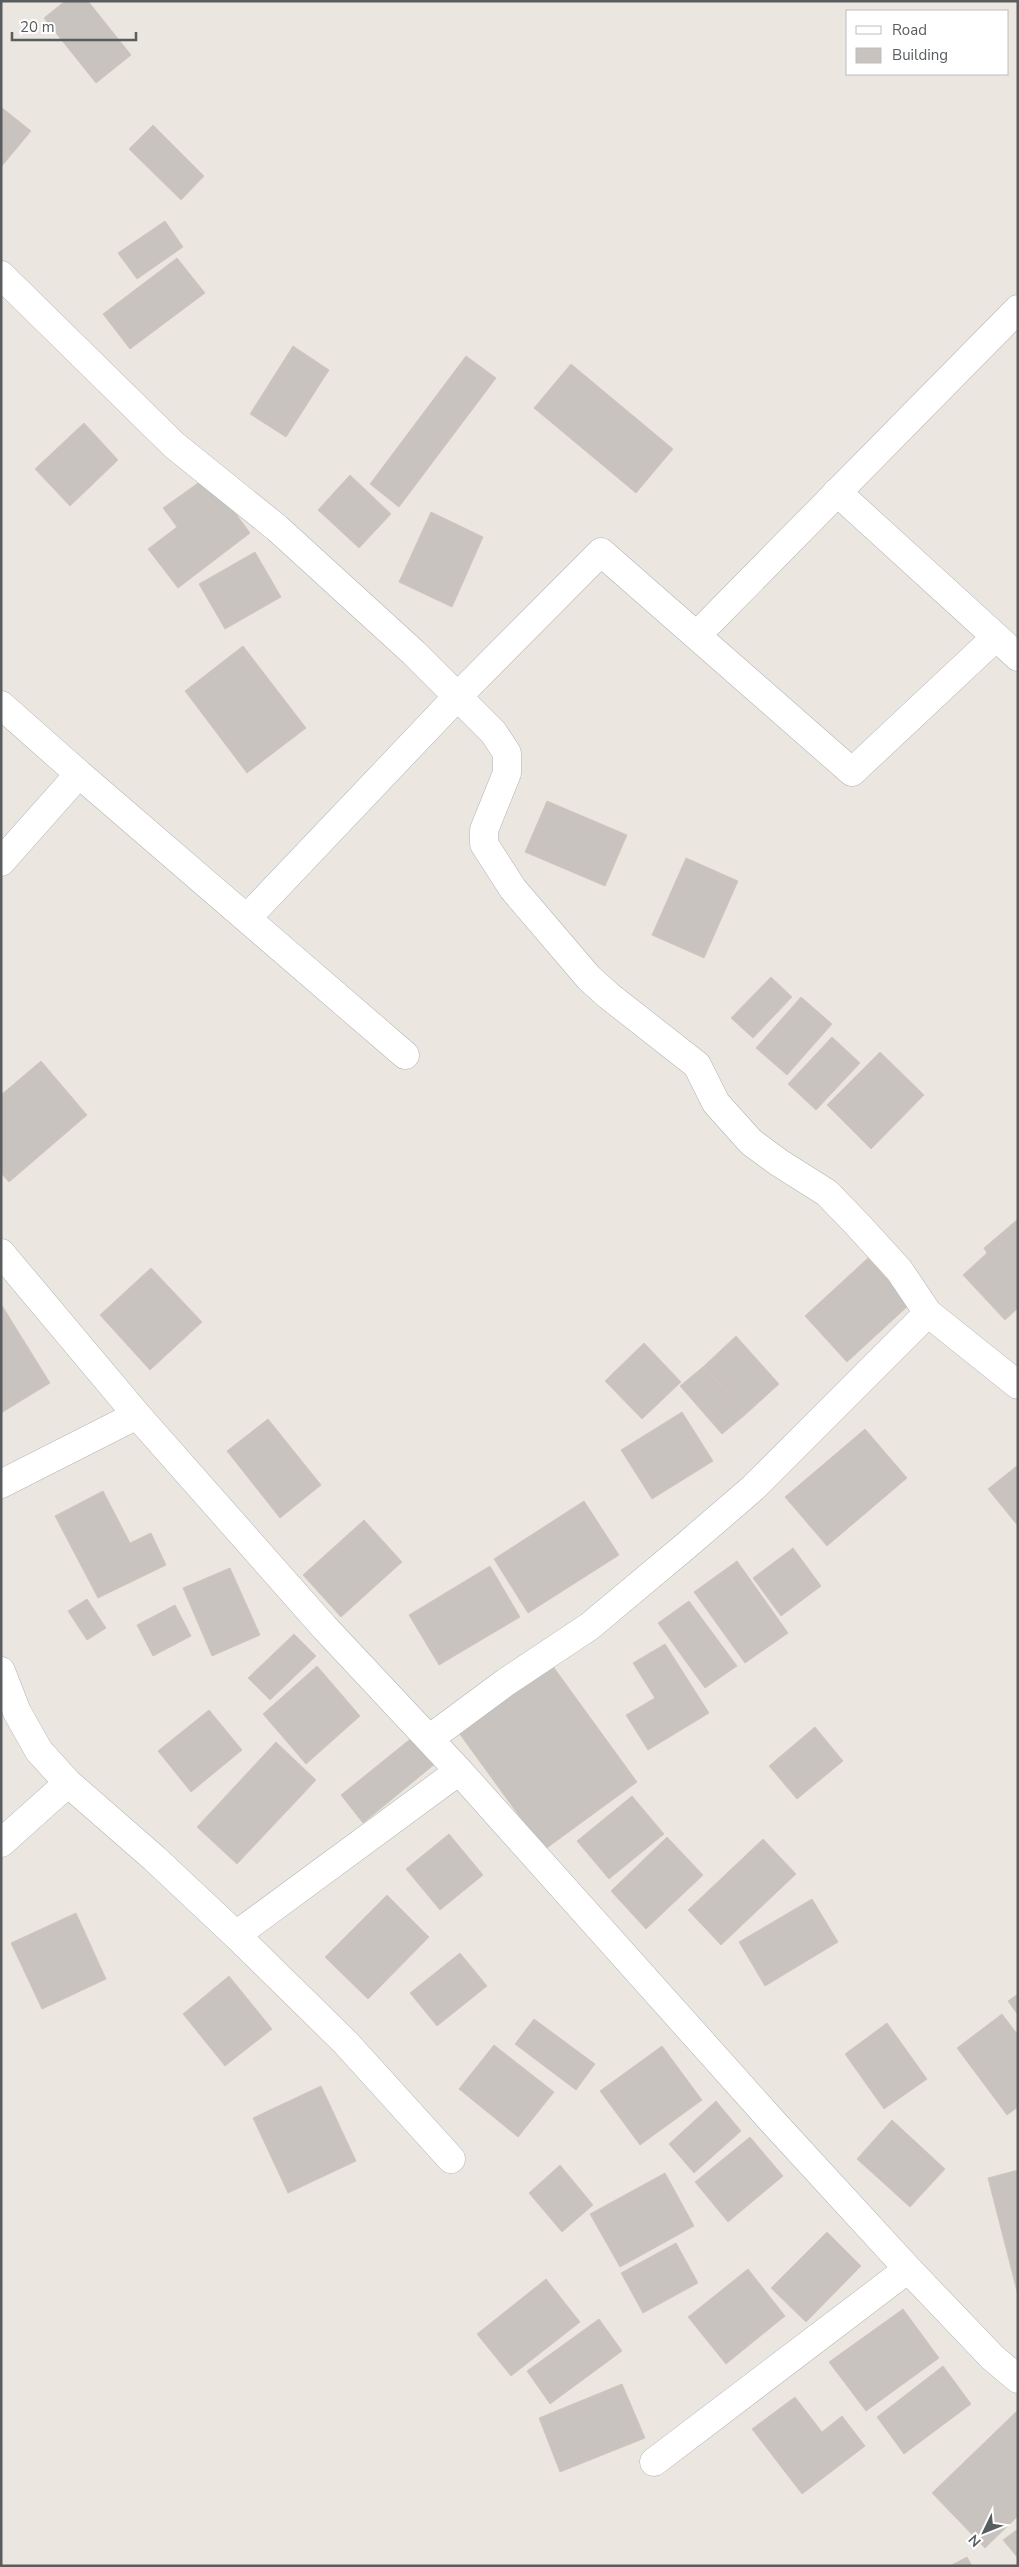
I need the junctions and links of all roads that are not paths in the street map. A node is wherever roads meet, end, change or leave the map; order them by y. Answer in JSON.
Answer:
{"nodes":[{"id":1,"x":1,"y":275,"type":"edge"},
{"id":2,"x":1018,"y":309,"type":"edge"},
{"id":3,"x":838,"y":492,"type":"junction"},
{"id":4,"x":697,"y":635,"type":"junction"},
{"id":5,"x":996,"y":637,"type":"junction"},
{"id":6,"x":1018,"y":657,"type":"edge"},
{"id":7,"x":457,"y":697,"type":"junction"},
{"id":8,"x":1,"y":705,"type":"edge"},
{"id":9,"x":79,"y":774,"type":"junction"},
{"id":10,"x":1,"y":862,"type":"edge"},
{"id":11,"x":247,"y":918,"type":"junction"},
{"id":12,"x":405,"y":1055,"type":"dead end"},
{"id":13,"x":1,"y":1253,"type":"edge"},
{"id":14,"x":928,"y":1313,"type":"junction"},
{"id":15,"x":1018,"y":1384,"type":"edge"},
{"id":16,"x":137,"y":1415,"type":"junction"},
{"id":17,"x":1,"y":1484,"type":"edge"},
{"id":18,"x":1,"y":1670,"type":"edge"},
{"id":19,"x":428,"y":1739,"type":"junction"},
{"id":20,"x":459,"y":1771,"type":"junction"},
{"id":21,"x":68,"y":1783,"type":"junction"},
{"id":22,"x":1,"y":1843,"type":"edge"},
{"id":23,"x":236,"y":1935,"type":"junction"},
{"id":24,"x":451,"y":2159,"type":"dead end"},
{"id":25,"x":908,"y":2270,"type":"junction"},
{"id":26,"x":1018,"y":2379,"type":"edge"},
{"id":27,"x":654,"y":2462,"type":"dead end"}],
"edges":[{"from":1,"to":7,"type":"street"},
{"from":2,"to":3,"type":"street"},
{"from":3,"to":4,"type":"street"},
{"from":3,"to":5,"type":"street"},
{"from":4,"to":5,"type":"street"},
{"from":4,"to":7,"type":"street"},
{"from":5,"to":6,"type":"street"},
{"from":7,"to":11,"type":"street"},
{"from":7,"to":14,"type":"street"},
{"from":8,"to":9,"type":"street"},
{"from":9,"to":10,"type":"street"},
{"from":9,"to":11,"type":"street"},
{"from":11,"to":12,"type":"street"},
{"from":13,"to":16,"type":"street"},
{"from":14,"to":15,"type":"street"},
{"from":14,"to":19,"type":"street"},
{"from":16,"to":17,"type":"street"},
{"from":16,"to":19,"type":"street"},
{"from":18,"to":21,"type":"street"},
{"from":19,"to":20,"type":"street"},
{"from":20,"to":23,"type":"street"},
{"from":20,"to":25,"type":"street"},
{"from":21,"to":22,"type":"street"},
{"from":21,"to":23,"type":"street"},
{"from":23,"to":24,"type":"street"},
{"from":25,"to":26,"type":"street"},
{"from":25,"to":27,"type":"street"}]}
